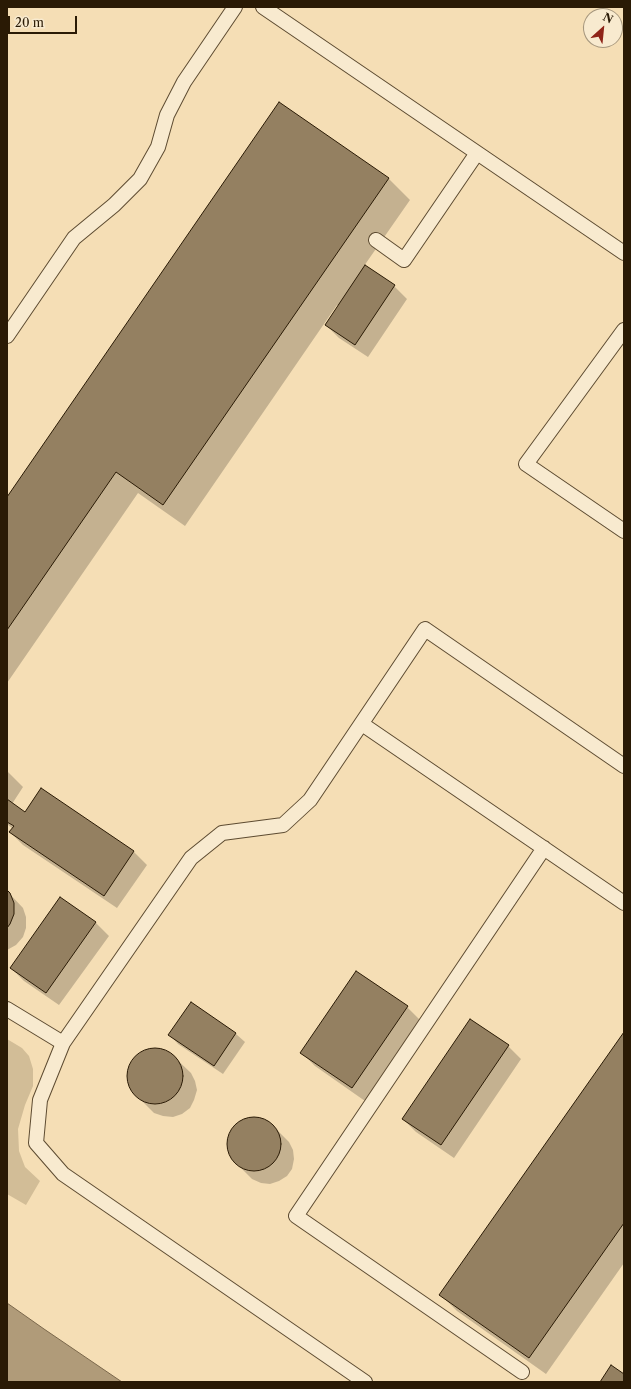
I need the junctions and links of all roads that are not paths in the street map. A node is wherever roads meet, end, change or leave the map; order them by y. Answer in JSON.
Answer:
{"nodes":[{"id":1,"x":235,"y":7,"type":"edge"},
{"id":2,"x":263,"y":7,"type":"edge"},
{"id":3,"x":477,"y":153,"type":"junction"},
{"id":4,"x":376,"y":240,"type":"dead end"},
{"id":5,"x":624,"y":253,"type":"edge"},
{"id":6,"x":624,"y":330,"type":"edge"},
{"id":7,"x":7,"y":336,"type":"edge"},
{"id":8,"x":624,"y":531,"type":"edge"},
{"id":9,"x":362,"y":724,"type":"junction"},
{"id":10,"x":624,"y":766,"type":"edge"},
{"id":11,"x":544,"y":848,"type":"junction"},
{"id":12,"x":624,"y":903,"type":"edge"},
{"id":13,"x":7,"y":1009,"type":"edge"},
{"id":14,"x":63,"y":1043,"type":"junction"},
{"id":15,"x":522,"y":1372,"type":"dead end"},
{"id":16,"x":365,"y":1382,"type":"edge"}],
"edges":[{"from":1,"to":7,"type":"lane"},
{"from":2,"to":3,"type":"lane"},
{"from":3,"to":4,"type":"lane"},
{"from":3,"to":5,"type":"lane"},
{"from":6,"to":8,"type":"lane"},
{"from":9,"to":10,"type":"lane"},
{"from":9,"to":11,"type":"lane"},
{"from":9,"to":14,"type":"lane"},
{"from":11,"to":12,"type":"lane"},
{"from":11,"to":15,"type":"lane"},
{"from":13,"to":14,"type":"lane"},
{"from":14,"to":16,"type":"lane"}]}
